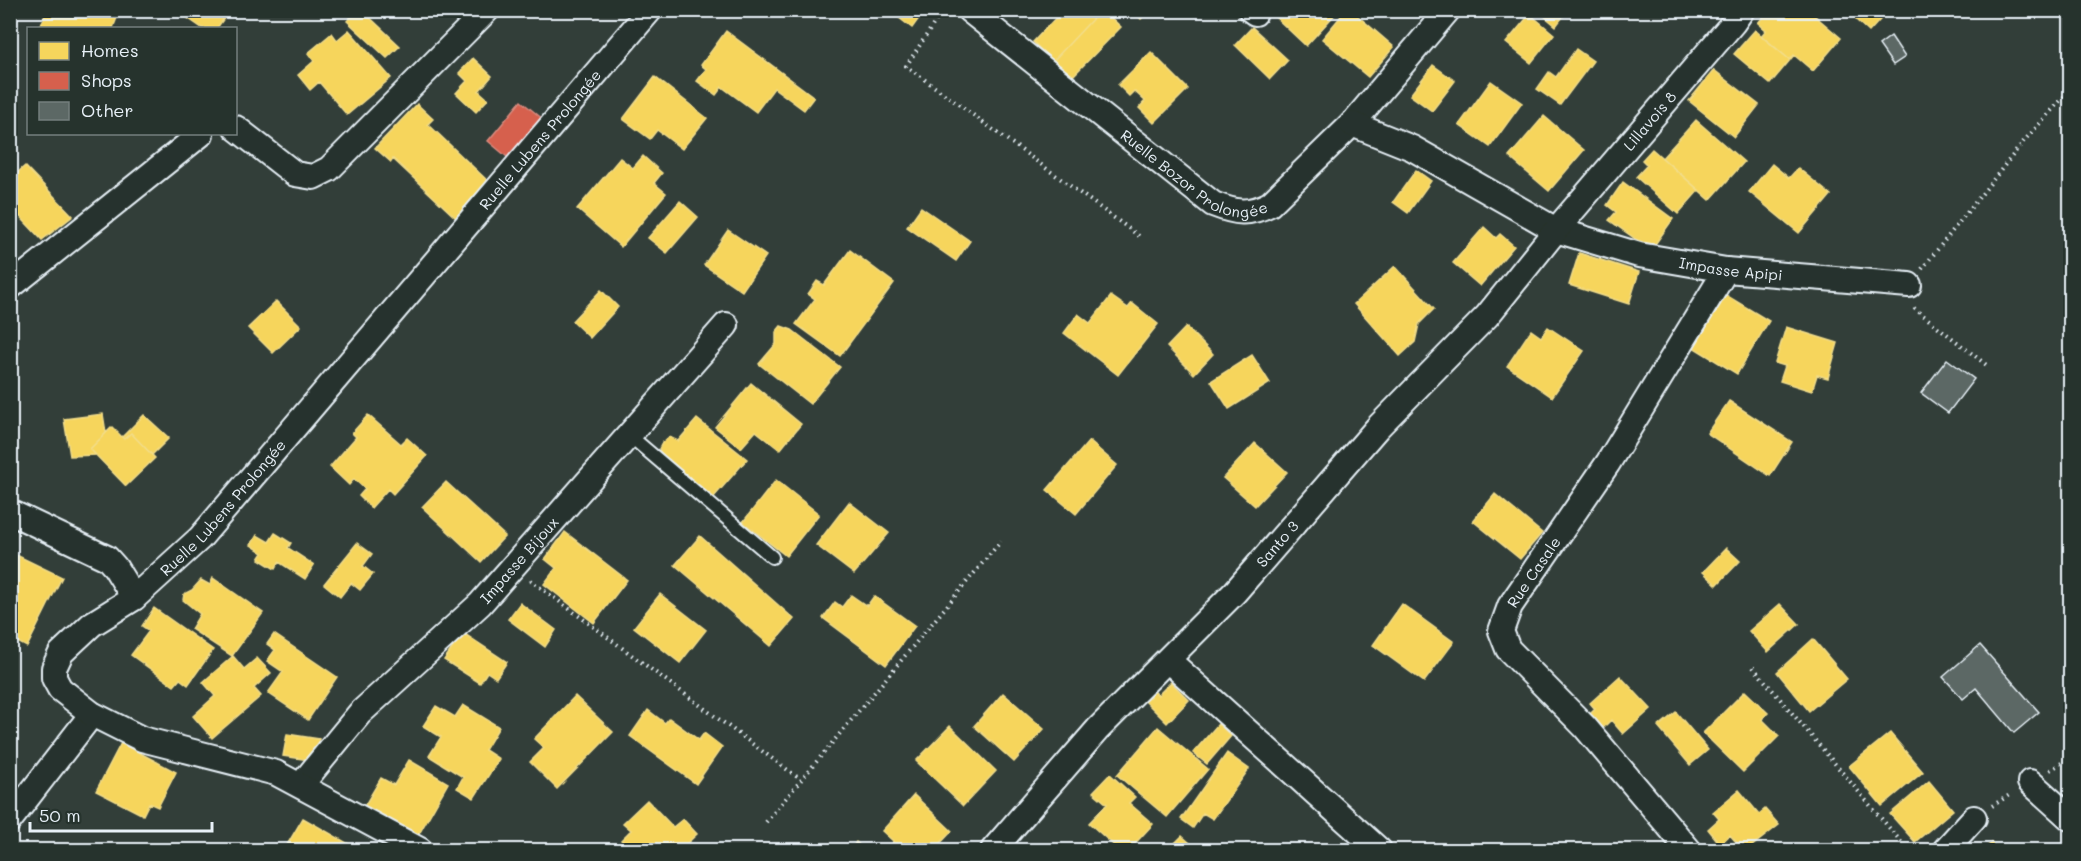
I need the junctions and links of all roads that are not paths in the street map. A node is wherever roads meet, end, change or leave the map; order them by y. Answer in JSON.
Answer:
{"nodes":[{"id":1,"x":487,"y":10,"type":"edge"},
{"id":2,"x":650,"y":10,"type":"edge"},
{"id":3,"x":969,"y":10,"type":"edge"},
{"id":4,"x":1448,"y":10,"type":"edge"},
{"id":5,"x":1742,"y":10,"type":"edge"},
{"id":6,"x":1352,"y":124,"type":"junction"},
{"id":7,"x":237,"y":129,"type":"edge"},
{"id":8,"x":200,"y":135,"type":"edge"},
{"id":9,"x":1556,"y":230,"type":"junction"},
{"id":10,"x":1726,"y":270,"type":"junction"},
{"id":11,"x":1909,"y":285,"type":"road end"},
{"id":12,"x":10,"y":287,"type":"edge"},
{"id":13,"x":726,"y":325,"type":"dead end"},
{"id":14,"x":629,"y":435,"type":"junction"},
{"id":15,"x":10,"y":512,"type":"edge"},
{"id":16,"x":772,"y":558,"type":"dead end"},
{"id":17,"x":134,"y":598,"type":"junction"},
{"id":18,"x":1168,"y":660,"type":"junction"},
{"id":19,"x":92,"y":714,"type":"junction"},
{"id":20,"x":2030,"y":782,"type":"dead end"},
{"id":21,"x":301,"y":785,"type":"junction"},
{"id":22,"x":1974,"y":818,"type":"dead end"},
{"id":23,"x":2070,"y":818,"type":"edge"},
{"id":24,"x":10,"y":820,"type":"edge"},
{"id":25,"x":420,"y":850,"type":"edge"},
{"id":26,"x":993,"y":850,"type":"edge"},
{"id":27,"x":1379,"y":850,"type":"edge"},
{"id":28,"x":1689,"y":850,"type":"edge"},
{"id":29,"x":1945,"y":850,"type":"edge"}],
"edges":[{"from":1,"to":7,"type":"street"},
{"from":2,"to":17,"type":"street","name":"Ruelle Lubens Prolongée"},
{"from":3,"to":6,"type":"street","name":"Ruelle Bozor Prolongée"},
{"from":4,"to":6,"type":"street","name":"Ruelle Bozor Prolongée"},
{"from":5,"to":9,"type":"street","name":"Lillavois 8"},
{"from":6,"to":9,"type":"street","name":"Impasse Apipi"},
{"from":8,"to":12,"type":"street"},
{"from":9,"to":10,"type":"street","name":"Impasse Apipi"},
{"from":9,"to":18,"type":"street","name":"Santo 3"},
{"from":10,"to":11,"type":"street","name":"Impasse Apipi"},
{"from":10,"to":28,"type":"street","name":"Rue Casale"},
{"from":13,"to":14,"type":"street","name":"Impasse Bijoux"},
{"from":14,"to":16,"type":"lane"},
{"from":14,"to":21,"type":"street","name":"Impasse Bijoux"},
{"from":15,"to":17,"type":"street"},
{"from":17,"to":19,"type":"street","name":"Ruelle Lubens Prolongée"},
{"from":18,"to":26,"type":"street","name":"Santo 3"},
{"from":18,"to":27,"type":"street"},
{"from":19,"to":21,"type":"street","name":"Ruelle Lubens Prolongée"},
{"from":19,"to":24,"type":"street"},
{"from":20,"to":23,"type":"street"},
{"from":21,"to":25,"type":"street","name":"Ruelle Lubens Prolongée"},
{"from":22,"to":29,"type":"street"}]}
